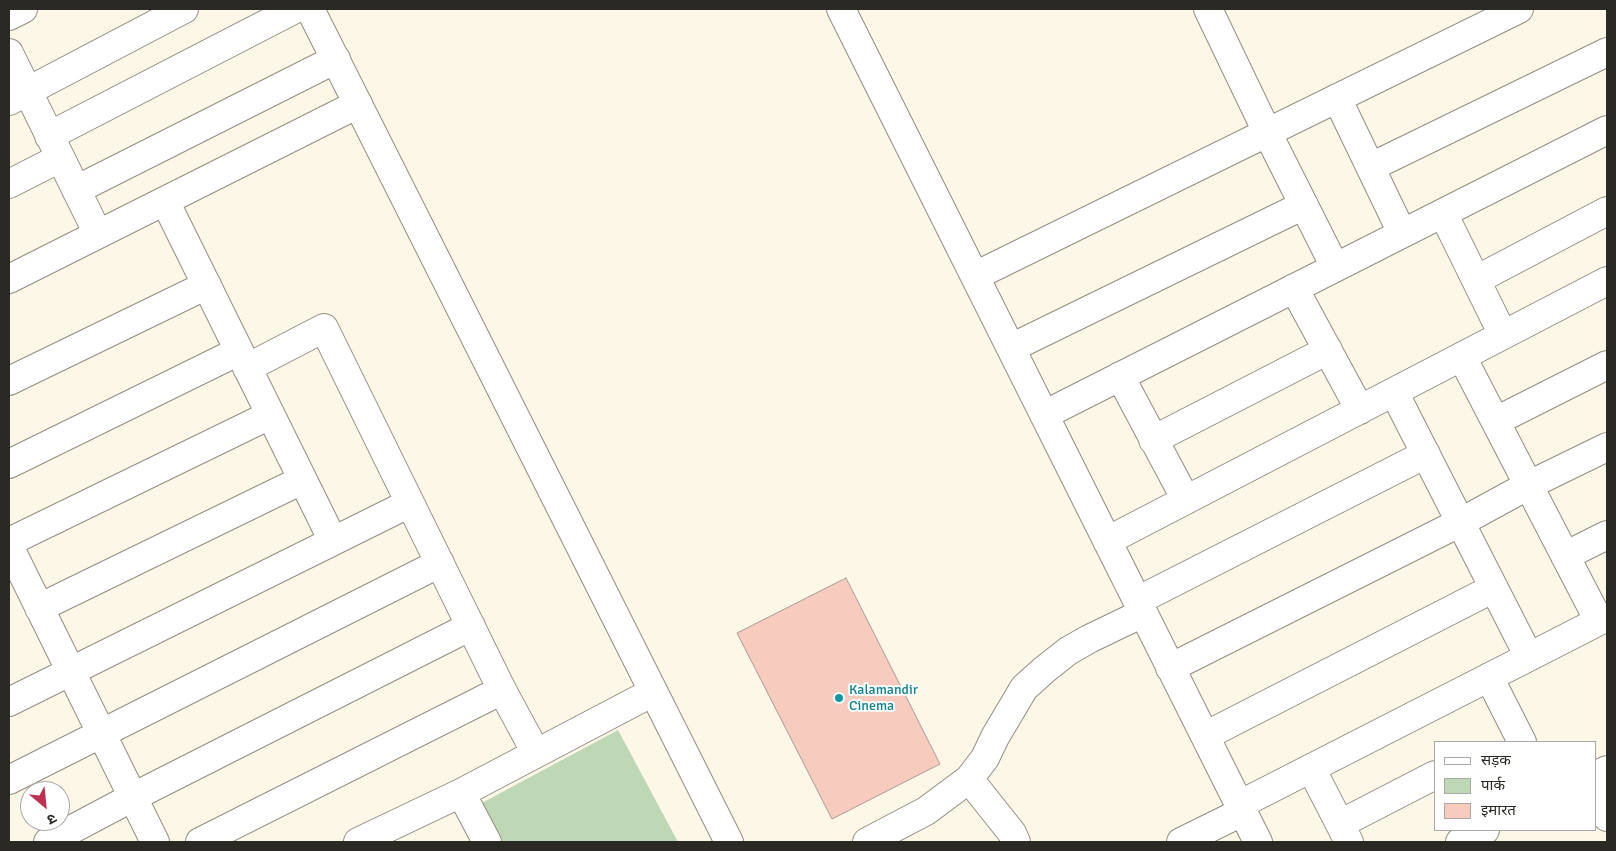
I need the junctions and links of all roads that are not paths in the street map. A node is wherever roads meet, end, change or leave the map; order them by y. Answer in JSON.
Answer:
{"nodes":[{"id":1,"x":23,"y":9,"type":"edge"},
{"id":2,"x":184,"y":9,"type":"edge"},
{"id":3,"x":294,"y":9,"type":"edge"},
{"id":4,"x":310,"y":9,"type":"edge"},
{"id":5,"x":1208,"y":9,"type":"edge"},
{"id":6,"x":1519,"y":9,"type":"edge"},
{"id":7,"x":851,"y":12,"type":"edge"},
{"id":8,"x":9,"y":16,"type":"edge"},
{"id":9,"x":1607,"y":52,"type":"edge"},
{"id":10,"x":9,"y":53,"type":"edge"},
{"id":11,"x":336,"y":59,"type":"junction"},
{"id":12,"x":18,"y":96,"type":"edge"},
{"id":13,"x":1338,"y":98,"type":"junction"},
{"id":14,"x":358,"y":104,"type":"junction"},
{"id":15,"x":1607,"y":130,"type":"edge"},
{"id":16,"x":1267,"y":132,"type":"junction"},
{"id":17,"x":55,"y":147,"type":"junction"},
{"id":18,"x":1371,"y":167,"type":"junction"},
{"id":19,"x":9,"y":184,"type":"edge"},
{"id":20,"x":76,"y":190,"type":"junction"},
{"id":21,"x":165,"y":201,"type":"junction"},
{"id":22,"x":1304,"y":205,"type":"junction"},
{"id":23,"x":1607,"y":211,"type":"edge"},
{"id":24,"x":1443,"y":213,"type":"junction"},
{"id":25,"x":1402,"y":233,"type":"junction"},
{"id":26,"x":98,"y":234,"type":"junction"},
{"id":27,"x":1335,"y":267,"type":"junction"},
{"id":28,"x":975,"y":276,"type":"junction"},
{"id":29,"x":9,"y":279,"type":"edge"},
{"id":30,"x":1476,"y":280,"type":"junction"},
{"id":31,"x":1607,"y":281,"type":"edge"},
{"id":32,"x":207,"y":285,"type":"junction"},
{"id":33,"x":1294,"y":288,"type":"junction"},
{"id":34,"x":1503,"y":335,"type":"junction"},
{"id":35,"x":1011,"y":348,"type":"junction"},
{"id":36,"x":1328,"y":350,"type":"junction"},
{"id":37,"x":1462,"y":357,"type":"junction"},
{"id":38,"x":243,"y":359,"type":"junction"},
{"id":39,"x":1607,"y":365,"type":"edge"},
{"id":40,"x":1120,"y":376,"type":"junction"},
{"id":41,"x":9,"y":381,"type":"edge"},
{"id":42,"x":1394,"y":392,"type":"junction"},
{"id":43,"x":1360,"y":410,"type":"junction"},
{"id":44,"x":270,"y":415,"type":"junction"},
{"id":45,"x":1044,"y":415,"type":"junction"},
{"id":46,"x":1496,"y":421,"type":"junction"},
{"id":47,"x":1153,"y":440,"type":"junction"},
{"id":48,"x":1607,"y":447,"type":"edge"},
{"id":49,"x":1426,"y":454,"type":"junction"},
{"id":50,"x":9,"y":464,"type":"edge"},
{"id":51,"x":302,"y":480,"type":"junction"},
{"id":52,"x":1529,"y":485,"type":"junction"},
{"id":53,"x":1186,"y":500,"type":"junction"},
{"id":54,"x":410,"y":503,"type":"junction"},
{"id":55,"x":1460,"y":522,"type":"junction"},
{"id":56,"x":1607,"y":535,"type":"edge"},
{"id":57,"x":333,"y":541,"type":"junction"},
{"id":58,"x":1107,"y":541,"type":"junction"},
{"id":59,"x":9,"y":542,"type":"edge"},
{"id":60,"x":9,"y":546,"type":"edge"},
{"id":61,"x":1565,"y":556,"type":"junction"},
{"id":62,"x":440,"y":564,"type":"junction"},
{"id":63,"x":1494,"y":588,"type":"junction"},
{"id":64,"x":1140,"y":607,"type":"junction"},
{"id":65,"x":39,"y":608,"type":"junction"},
{"id":66,"x":1603,"y":619,"type":"edge"},
{"id":67,"x":470,"y":626,"type":"junction"},
{"id":68,"x":1529,"y":657,"type":"junction"},
{"id":69,"x":1170,"y":668,"type":"junction"},
{"id":70,"x":71,"y":672,"type":"junction"},
{"id":71,"x":1489,"y":677,"type":"junction"},
{"id":72,"x":502,"y":690,"type":"junction"},
{"id":73,"x":653,"y":692,"type":"junction"},
{"id":74,"x":9,"y":702,"type":"edge"},
{"id":75,"x":101,"y":733,"type":"junction"},
{"id":76,"x":1205,"y":736,"type":"junction"},
{"id":77,"x":1512,"y":739,"type":"edge"},
{"id":78,"x":536,"y":753,"type":"junction"},
{"id":79,"x":1311,"y":768,"type":"junction"},
{"id":80,"x":1434,"y":776,"type":"edge"},
{"id":81,"x":969,"y":779,"type":"junction"},
{"id":82,"x":9,"y":780,"type":"edge"},
{"id":83,"x":461,"y":792,"type":"junction"},
{"id":84,"x":1596,"y":795,"type":"edge"},
{"id":85,"x":133,"y":797,"type":"junction"},
{"id":86,"x":1241,"y":808,"type":"junction"},
{"id":87,"x":1607,"y":817,"type":"edge"},
{"id":88,"x":1483,"y":831,"type":"edge"},
{"id":89,"x":1344,"y":833,"type":"edge"},
{"id":90,"x":48,"y":842,"type":"edge"},
{"id":91,"x":155,"y":842,"type":"edge"},
{"id":92,"x":200,"y":842,"type":"edge"},
{"id":93,"x":358,"y":842,"type":"edge"},
{"id":94,"x":487,"y":842,"type":"edge"},
{"id":95,"x":729,"y":842,"type":"edge"},
{"id":96,"x":867,"y":842,"type":"edge"},
{"id":97,"x":1016,"y":842,"type":"edge"},
{"id":98,"x":1181,"y":842,"type":"edge"},
{"id":99,"x":1258,"y":842,"type":"edge"},
{"id":100,"x":1460,"y":842,"type":"edge"}],
"edges":[{"from":1,"to":8,"type":"street"},
{"from":2,"to":12,"type":"street"},
{"from":3,"to":17,"type":"street"},
{"from":4,"to":11,"type":"street"},
{"from":5,"to":16,"type":"street"},
{"from":6,"to":13,"type":"street"},
{"from":7,"to":28,"type":"street"},
{"from":9,"to":18,"type":"street"},
{"from":10,"to":12,"type":"street"},
{"from":11,"to":14,"type":"street"},
{"from":11,"to":20,"type":"street"},
{"from":12,"to":17,"type":"street"},
{"from":13,"to":16,"type":"street"},
{"from":13,"to":18,"type":"street"},
{"from":14,"to":21,"type":"street"},
{"from":14,"to":73,"type":"street"},
{"from":15,"to":24,"type":"street"},
{"from":16,"to":22,"type":"street"},
{"from":16,"to":28,"type":"street"},
{"from":17,"to":19,"type":"street"},
{"from":17,"to":20,"type":"street"},
{"from":18,"to":25,"type":"street"},
{"from":20,"to":26,"type":"street"},
{"from":21,"to":26,"type":"street"},
{"from":21,"to":32,"type":"street"},
{"from":22,"to":27,"type":"street"},
{"from":22,"to":35,"type":"street"},
{"from":23,"to":30,"type":"street"},
{"from":24,"to":25,"type":"street"},
{"from":24,"to":30,"type":"street"},
{"from":25,"to":27,"type":"street"},
{"from":26,"to":29,"type":"street"},
{"from":27,"to":33,"type":"street"},
{"from":28,"to":35,"type":"street"},
{"from":30,"to":34,"type":"street"},
{"from":31,"to":34,"type":"street"},
{"from":32,"to":38,"type":"street"},
{"from":32,"to":41,"type":"street"},
{"from":33,"to":36,"type":"street"},
{"from":33,"to":40,"type":"street"},
{"from":34,"to":37,"type":"street"},
{"from":35,"to":45,"type":"street"},
{"from":36,"to":43,"type":"street"},
{"from":36,"to":47,"type":"street"},
{"from":37,"to":42,"type":"street"},
{"from":37,"to":46,"type":"street"},
{"from":38,"to":44,"type":"street"},
{"from":38,"to":50,"type":"street"},
{"from":38,"to":54,"type":"street"},
{"from":39,"to":46,"type":"street"},
{"from":40,"to":45,"type":"street"},
{"from":40,"to":47,"type":"street"},
{"from":42,"to":43,"type":"street"},
{"from":42,"to":49,"type":"street"},
{"from":43,"to":53,"type":"street"},
{"from":44,"to":51,"type":"street"},
{"from":44,"to":59,"type":"street"},
{"from":45,"to":58,"type":"street"},
{"from":46,"to":52,"type":"street"},
{"from":47,"to":53,"type":"street"},
{"from":48,"to":52,"type":"street"},
{"from":49,"to":55,"type":"street"},
{"from":49,"to":64,"type":"street"},
{"from":51,"to":57,"type":"street"},
{"from":51,"to":65,"type":"street"},
{"from":52,"to":55,"type":"street"},
{"from":52,"to":61,"type":"street"},
{"from":53,"to":58,"type":"street"},
{"from":54,"to":57,"type":"street"},
{"from":54,"to":62,"type":"street"},
{"from":55,"to":63,"type":"street"},
{"from":55,"to":69,"type":"street"},
{"from":56,"to":61,"type":"street"},
{"from":57,"to":70,"type":"street"},
{"from":58,"to":64,"type":"street"},
{"from":60,"to":65,"type":"street"},
{"from":61,"to":66,"type":"street"},
{"from":62,"to":67,"type":"street"},
{"from":62,"to":75,"type":"street"},
{"from":63,"to":68,"type":"street"},
{"from":63,"to":76,"type":"street"},
{"from":64,"to":69,"type":"street"},
{"from":64,"to":81,"type":"street"},
{"from":65,"to":70,"type":"street"},
{"from":66,"to":68,"type":"street"},
{"from":67,"to":72,"type":"street"},
{"from":67,"to":85,"type":"street"},
{"from":68,"to":71,"type":"street"},
{"from":69,"to":76,"type":"street"},
{"from":70,"to":74,"type":"street"},
{"from":70,"to":75,"type":"street"},
{"from":71,"to":77,"type":"street"},
{"from":71,"to":79,"type":"street"},
{"from":72,"to":78,"type":"street"},
{"from":72,"to":92,"type":"street"},
{"from":73,"to":78,"type":"street"},
{"from":73,"to":95,"type":"street"},
{"from":75,"to":82,"type":"street"},
{"from":75,"to":85,"type":"street"},
{"from":76,"to":86,"type":"street"},
{"from":78,"to":83,"type":"street"},
{"from":79,"to":86,"type":"street"},
{"from":79,"to":89,"type":"street"},
{"from":80,"to":89,"type":"street"},
{"from":81,"to":96,"type":"street"},
{"from":81,"to":97,"type":"street"},
{"from":83,"to":93,"type":"street"},
{"from":83,"to":94,"type":"street"},
{"from":84,"to":87,"type":"street"},
{"from":85,"to":90,"type":"street"},
{"from":85,"to":91,"type":"street"},
{"from":86,"to":98,"type":"street"},
{"from":86,"to":99,"type":"street"},
{"from":88,"to":100,"type":"street"}]}
